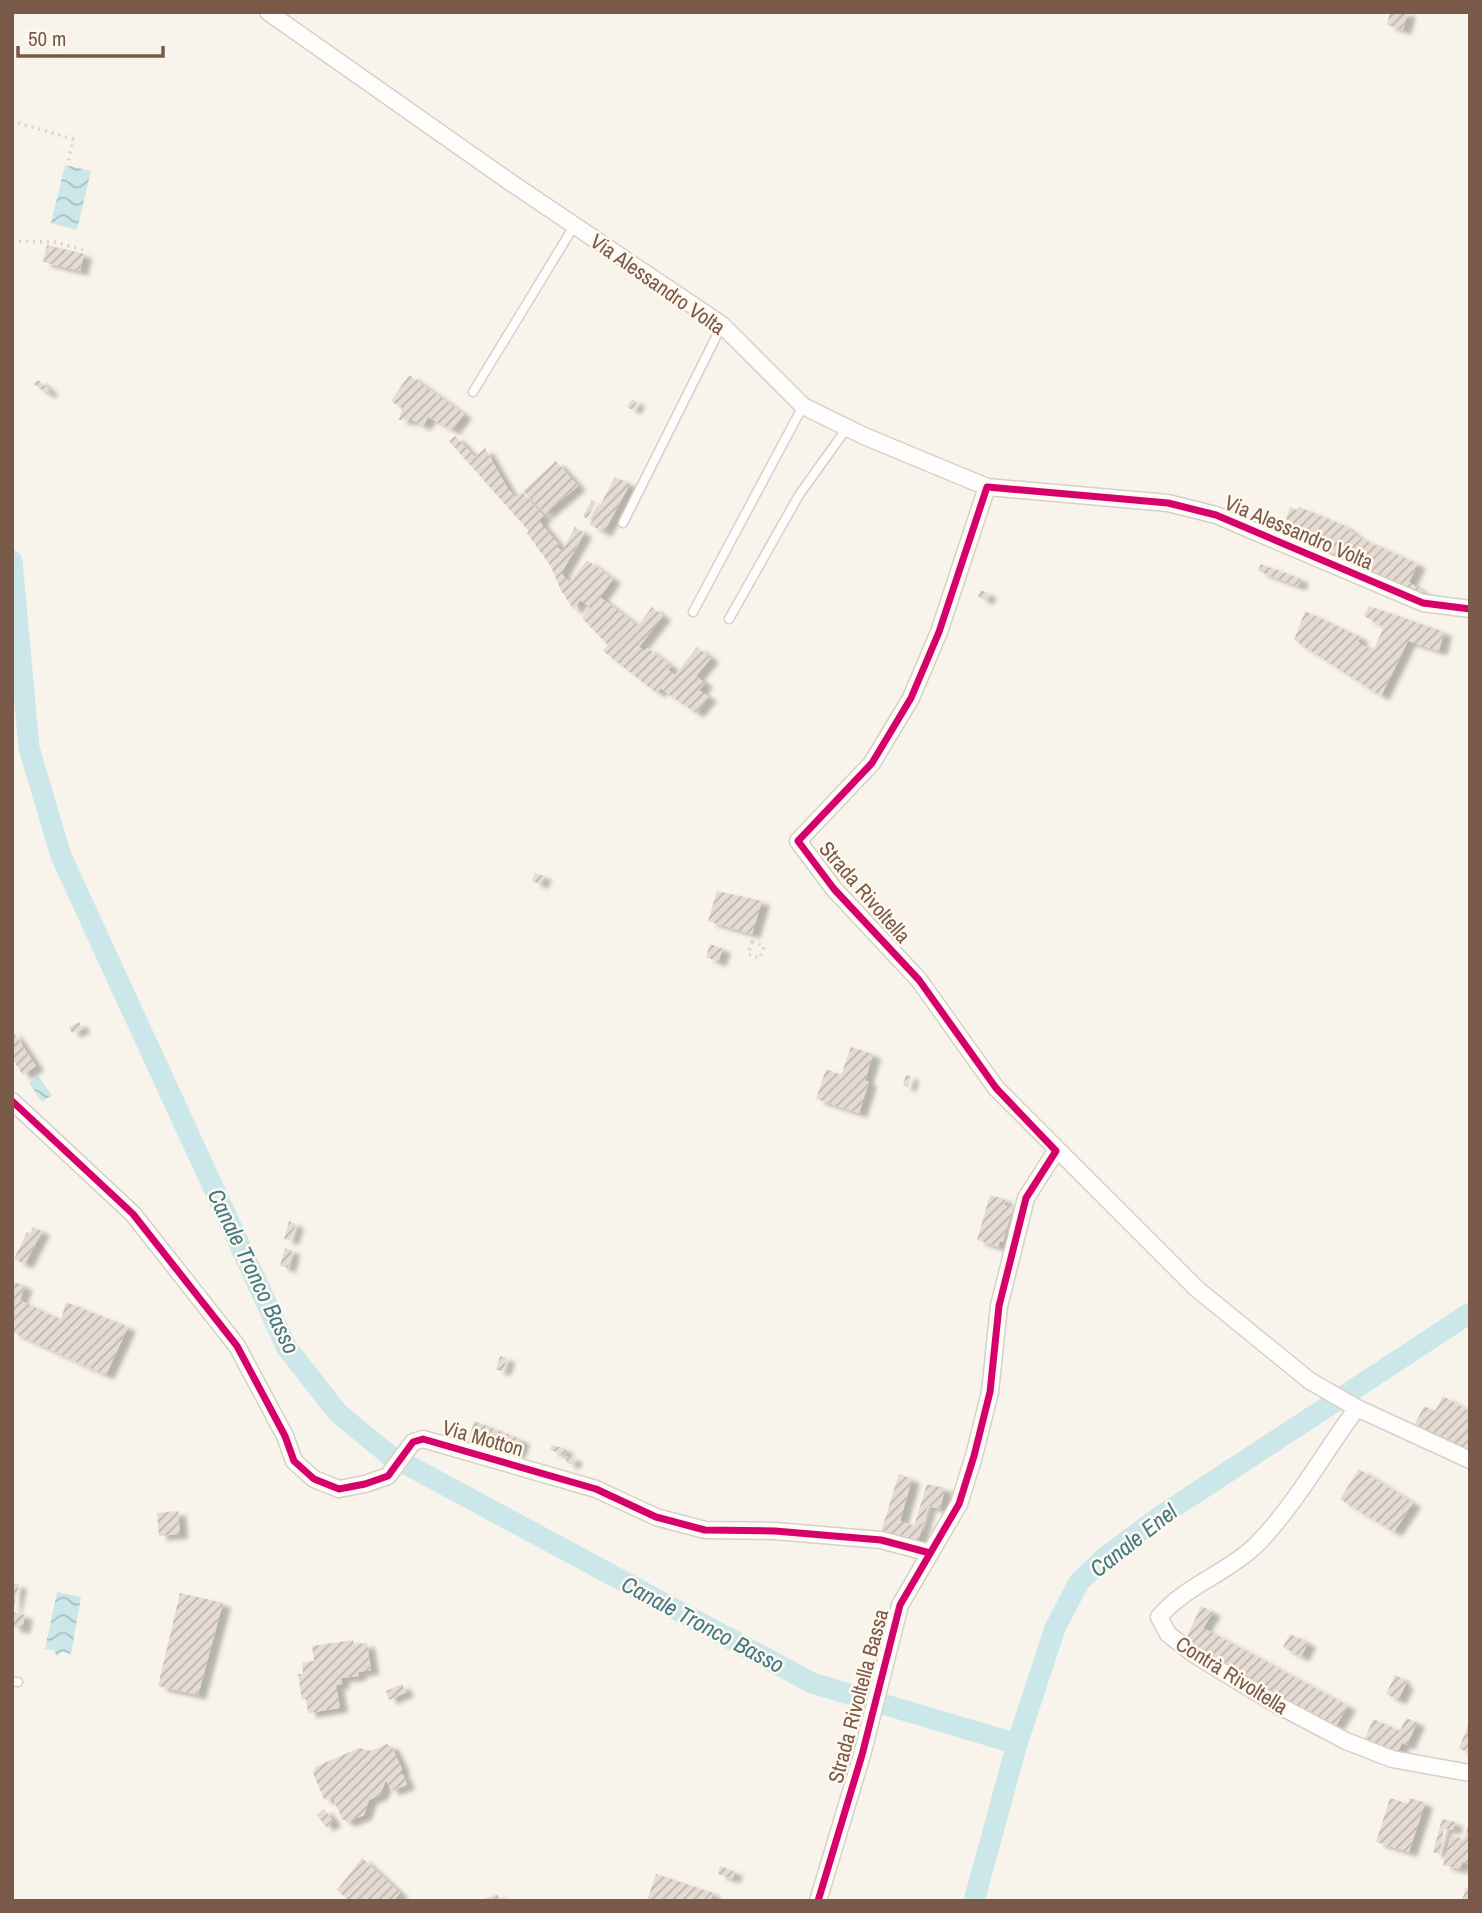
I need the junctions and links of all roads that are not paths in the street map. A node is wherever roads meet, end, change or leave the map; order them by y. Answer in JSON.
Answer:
{"nodes":[{"id":1,"x":268,"y":12,"type":"edge"},
{"id":2,"x":574,"y":226,"type":"junction"},
{"id":3,"x":722,"y":325,"type":"junction"},
{"id":4,"x":473,"y":392,"type":"dead end"},
{"id":5,"x":803,"y":406,"type":"junction"},
{"id":6,"x":847,"y":428,"type":"junction"},
{"id":7,"x":987,"y":487,"type":"junction"},
{"id":8,"x":623,"y":523,"type":"dead end"},
{"id":9,"x":1470,"y":609,"type":"edge"},
{"id":10,"x":693,"y":612,"type":"dead end"},
{"id":11,"x":729,"y":619,"type":"dead end"},
{"id":12,"x":12,"y":1101,"type":"edge"},
{"id":13,"x":1056,"y":1151,"type":"junction"},
{"id":14,"x":1357,"y":1408,"type":"junction"},
{"id":15,"x":1470,"y":1460,"type":"edge"},
{"id":16,"x":930,"y":1553,"type":"junction"},
{"id":17,"x":1470,"y":1773,"type":"edge"},
{"id":18,"x":818,"y":1901,"type":"edge"}],
"edges":[{"from":1,"to":2,"type":"street","name":"Via Alessandro Volta"},
{"from":2,"to":3,"type":"street","name":"Via Alessandro Volta"},
{"from":2,"to":4,"type":"lane"},
{"from":3,"to":5,"type":"street","name":"Via Alessandro Volta"},
{"from":3,"to":8,"type":"lane"},
{"from":5,"to":6,"type":"street","name":"Via Alessandro Volta"},
{"from":5,"to":10,"type":"lane"},
{"from":6,"to":7,"type":"street","name":"Via Alessandro Volta"},
{"from":6,"to":11,"type":"lane"},
{"from":7,"to":9,"type":"street","name":"Via Alessandro Volta"},
{"from":7,"to":13,"type":"street","name":"Strada Rivoltella"},
{"from":12,"to":16,"type":"street","name":"Via Motton"},
{"from":13,"to":14,"type":"street"},
{"from":13,"to":16,"type":"street","name":"Strada Rivoltella Bassa"},
{"from":14,"to":15,"type":"street"},
{"from":14,"to":17,"type":"street","name":"Contrà Rivoltella"},
{"from":16,"to":18,"type":"street","name":"Strada Rivoltella Bassa"}]}
